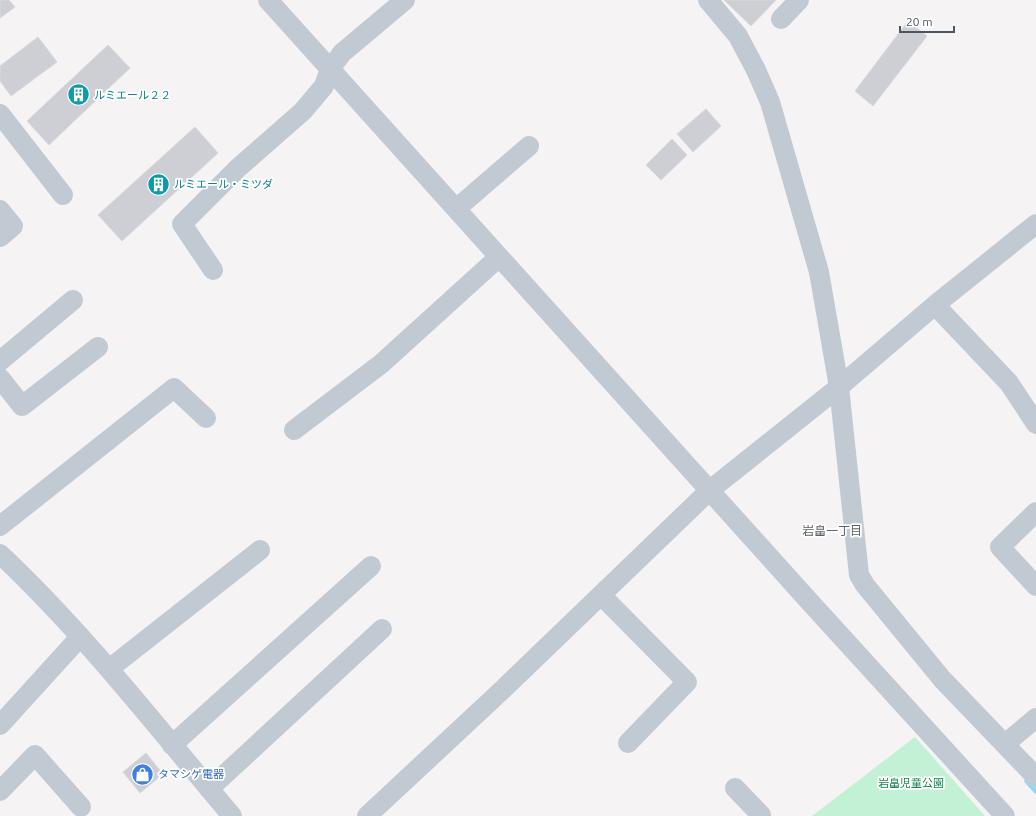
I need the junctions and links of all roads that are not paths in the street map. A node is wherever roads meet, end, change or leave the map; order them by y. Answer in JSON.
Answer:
{"nodes":[{"id":1,"x":268,"y":0,"type":"edge"},
{"id":2,"x":405,"y":0,"type":"edge"},
{"id":3,"x":708,"y":0,"type":"edge"},
{"id":4,"x":799,"y":0,"type":"edge"},
{"id":5,"x":781,"y":19,"type":"dead end"},
{"id":6,"x":330,"y":69,"type":"junction"},
{"id":7,"x":0,"y":114,"type":"edge"},
{"id":8,"x":529,"y":146,"type":"dead end"},
{"id":9,"x":63,"y":195,"type":"dead end"},
{"id":10,"x":456,"y":208,"type":"junction"},
{"id":11,"x":0,"y":210,"type":"edge"},
{"id":12,"x":1036,"y":224,"type":"edge"},
{"id":13,"x":0,"y":237,"type":"edge"},
{"id":14,"x":499,"y":257,"type":"junction"},
{"id":15,"x":213,"y":270,"type":"dead end"},
{"id":16,"x":73,"y":300,"type":"dead end"},
{"id":17,"x":935,"y":305,"type":"junction"},
{"id":18,"x":98,"y":347,"type":"dead end"},
{"id":19,"x":0,"y":360,"type":"edge"},
{"id":20,"x":0,"y":378,"type":"edge"},
{"id":21,"x":839,"y":387,"type":"junction"},
{"id":22,"x":206,"y":418,"type":"dead end"},
{"id":23,"x":1036,"y":424,"type":"edge"},
{"id":24,"x":294,"y":430,"type":"dead end"},
{"id":25,"x":710,"y":490,"type":"junction"},
{"id":26,"x":1036,"y":512,"type":"edge"},
{"id":27,"x":0,"y":526,"type":"edge"},
{"id":28,"x":260,"y":550,"type":"dead end"},
{"id":29,"x":0,"y":554,"type":"edge"},
{"id":30,"x":371,"y":566,"type":"dead end"},
{"id":31,"x":1036,"y":586,"type":"edge"},
{"id":32,"x":601,"y":595,"type":"junction"},
{"id":33,"x":382,"y":629,"type":"dead end"},
{"id":34,"x":80,"y":637,"type":"junction"},
{"id":35,"x":109,"y":669,"type":"junction"},
{"id":36,"x":1036,"y":718,"type":"edge"},
{"id":37,"x":0,"y":725,"type":"edge"},
{"id":38,"x":628,"y":743,"type":"dead end"},
{"id":39,"x":1005,"y":744,"type":"junction"},
{"id":40,"x":172,"y":745,"type":"junction"},
{"id":41,"x":1036,"y":778,"type":"edge"},
{"id":42,"x":735,"y":788,"type":"dead end"},
{"id":43,"x":209,"y":789,"type":"junction"},
{"id":44,"x":0,"y":791,"type":"edge"},
{"id":45,"x":81,"y":807,"type":"dead end"},
{"id":46,"x":232,"y":816,"type":"edge"},
{"id":47,"x":367,"y":816,"type":"edge"},
{"id":48,"x":760,"y":816,"type":"edge"},
{"id":49,"x":1005,"y":816,"type":"edge"}],
"edges":[{"from":1,"to":6,"type":"street"},
{"from":2,"to":6,"type":"street"},
{"from":3,"to":21,"type":"street"},
{"from":4,"to":5,"type":"street"},
{"from":6,"to":10,"type":"street"},
{"from":6,"to":15,"type":"street"},
{"from":7,"to":9,"type":"street"},
{"from":8,"to":10,"type":"street"},
{"from":10,"to":14,"type":"street"},
{"from":11,"to":13,"type":"street"},
{"from":12,"to":17,"type":"street"},
{"from":14,"to":24,"type":"street"},
{"from":14,"to":25,"type":"street"},
{"from":16,"to":19,"type":"street"},
{"from":17,"to":21,"type":"street"},
{"from":17,"to":23,"type":"street"},
{"from":18,"to":20,"type":"street"},
{"from":21,"to":25,"type":"street"},
{"from":21,"to":39,"type":"street"},
{"from":22,"to":27,"type":"street"},
{"from":25,"to":32,"type":"street"},
{"from":25,"to":49,"type":"street"},
{"from":26,"to":31,"type":"street"},
{"from":28,"to":35,"type":"street"},
{"from":29,"to":34,"type":"street"},
{"from":30,"to":40,"type":"street"},
{"from":32,"to":38,"type":"street"},
{"from":32,"to":47,"type":"street"},
{"from":33,"to":43,"type":"street"},
{"from":34,"to":35,"type":"street"},
{"from":34,"to":37,"type":"street"},
{"from":35,"to":40,"type":"street"},
{"from":36,"to":39,"type":"street"},
{"from":39,"to":41,"type":"street"},
{"from":40,"to":43,"type":"street"},
{"from":42,"to":48,"type":"street"},
{"from":43,"to":46,"type":"street"},
{"from":44,"to":45,"type":"street"}]}
